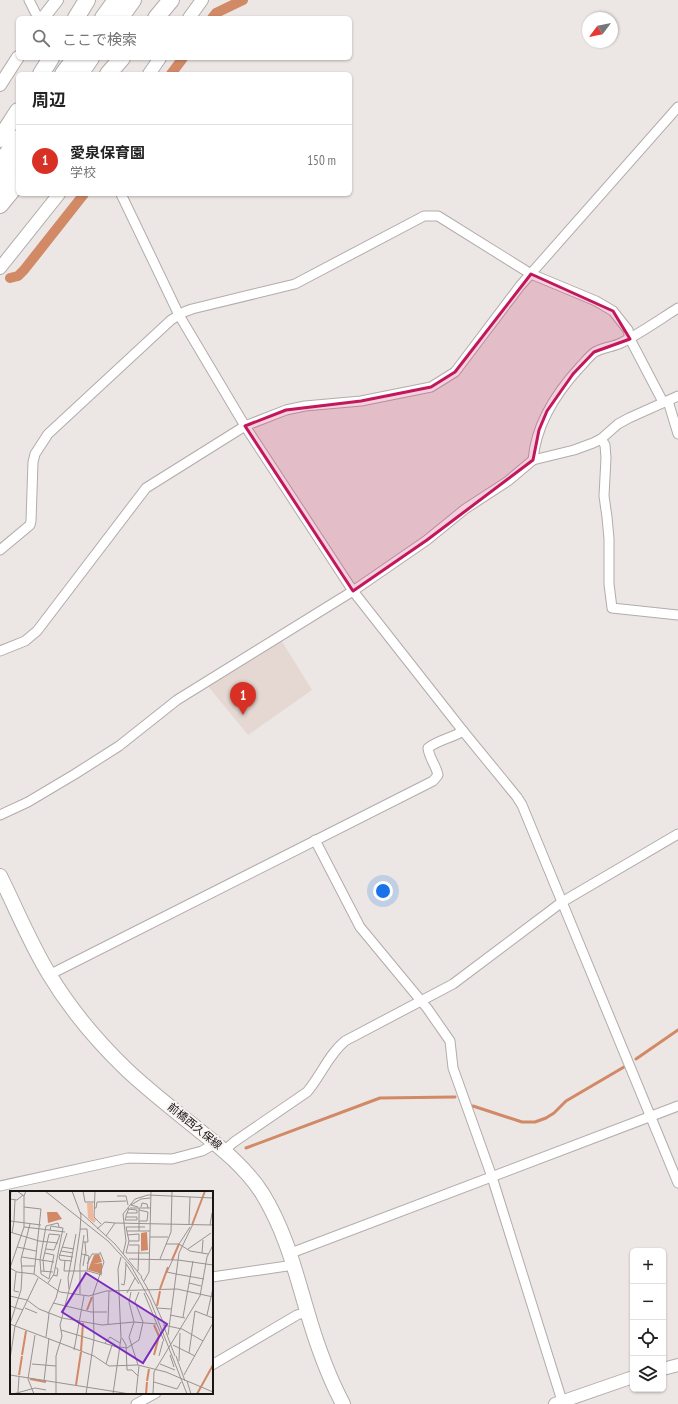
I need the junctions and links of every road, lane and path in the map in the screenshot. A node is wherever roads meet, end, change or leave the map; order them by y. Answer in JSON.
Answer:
{"nodes":[{"id":1,"x":29,"y":0,"type":"edge"},
{"id":2,"x":57,"y":0,"type":"edge"},
{"id":3,"x":86,"y":0,"type":"edge"},
{"id":4,"x":116,"y":0,"type":"edge"},
{"id":5,"x":133,"y":0,"type":"edge"},
{"id":6,"x":171,"y":0,"type":"edge"},
{"id":7,"x":202,"y":0,"type":"edge"},
{"id":8,"x":37,"y":16,"type":"edge"},
{"id":9,"x":45,"y":16,"type":"edge"},
{"id":10,"x":77,"y":16,"type":"edge"},
{"id":11,"x":104,"y":16,"type":"edge"},
{"id":12,"x":121,"y":16,"type":"edge"},
{"id":13,"x":158,"y":16,"type":"edge"},
{"id":14,"x":190,"y":16,"type":"edge"},
{"id":15,"x":16,"y":60,"type":"edge"},
{"id":16,"x":50,"y":60,"type":"edge"},
{"id":17,"x":74,"y":60,"type":"edge"},
{"id":18,"x":90,"y":60,"type":"edge"},
{"id":19,"x":120,"y":60,"type":"edge"},
{"id":20,"x":159,"y":60,"type":"edge"},
{"id":21,"x":42,"y":72,"type":"edge"},
{"id":22,"x":64,"y":72,"type":"edge"},
{"id":23,"x":81,"y":72,"type":"edge"},
{"id":24,"x":110,"y":72,"type":"edge"},
{"id":25,"x":150,"y":72,"type":"edge"},
{"id":26,"x":0,"y":85,"type":"edge"},
{"id":27,"x":678,"y":108,"type":"edge"},
{"id":28,"x":16,"y":114,"type":"edge"},
{"id":29,"x":0,"y":139,"type":"edge"},
{"id":30,"x":16,"y":141,"type":"edge"},
{"id":31,"x":16,"y":162,"type":"edge"},
{"id":32,"x":0,"y":164,"type":"edge"},
{"id":33,"x":0,"y":184,"type":"edge"},
{"id":34,"x":16,"y":185,"type":"edge"},
{"id":35,"x":57,"y":196,"type":"edge"},
{"id":36,"x":122,"y":196,"type":"edge"},
{"id":37,"x":0,"y":205,"type":"edge"},
{"id":38,"x":0,"y":268,"type":"edge"},
{"id":39,"x":531,"y":274,"type":"junction"},
{"id":40,"x":678,"y":308,"type":"edge"},
{"id":41,"x":179,"y":315,"type":"junction"},
{"id":42,"x":630,"y":339,"type":"junction"},
{"id":43,"x":678,"y":396,"type":"edge"},
{"id":44,"x":665,"y":402,"type":"junction"},
{"id":45,"x":245,"y":426,"type":"junction"},
{"id":46,"x":678,"y":434,"type":"edge"},
{"id":47,"x":601,"y":439,"type":"junction"},
{"id":48,"x":533,"y":460,"type":"junction"},
{"id":49,"x":0,"y":550,"type":"edge"},
{"id":50,"x":353,"y":591,"type":"junction"},
{"id":51,"x":678,"y":615,"type":"edge"},
{"id":52,"x":0,"y":651,"type":"edge"},
{"id":53,"x":463,"y":731,"type":"junction"},
{"id":54,"x":0,"y":815,"type":"edge"},
{"id":55,"x":678,"y":834,"type":"edge"},
{"id":56,"x":316,"y":840,"type":"junction"},
{"id":57,"x":0,"y":876,"type":"edge"},
{"id":58,"x":562,"y":902,"type":"junction"},
{"id":59,"x":49,"y":975,"type":"junction"},
{"id":60,"x":420,"y":1002,"type":"junction"},
{"id":61,"x":678,"y":1106,"type":"edge"},
{"id":62,"x":651,"y":1117,"type":"junction"},
{"id":63,"x":220,"y":1147,"type":"junction"},
{"id":64,"x":492,"y":1177,"type":"junction"},
{"id":65,"x":678,"y":1183,"type":"edge"},
{"id":66,"x":0,"y":1186,"type":"edge"},
{"id":67,"x":292,"y":1259,"type":"junction"},
{"id":68,"x":213,"y":1277,"type":"edge"},
{"id":69,"x":307,"y":1312,"type":"junction"},
{"id":70,"x":213,"y":1364,"type":"edge"},
{"id":71,"x":678,"y":1365,"type":"edge"},
{"id":72,"x":666,"y":1368,"type":"edge"},
{"id":73,"x":630,"y":1378,"type":"edge"},
{"id":74,"x":154,"y":1394,"type":"edge"},
{"id":75,"x":560,"y":1403,"type":"edge"},
{"id":76,"x":136,"y":1404,"type":"edge"},
{"id":77,"x":343,"y":1404,"type":"edge"}],
"edges":[{"from":1,"to":8,"type":"street"},
{"from":2,"to":9,"type":"street"},
{"from":3,"to":10,"type":"highway"},
{"from":4,"to":11,"type":"highway"},
{"from":5,"to":12,"type":"highway"},
{"from":6,"to":13,"type":"highway"},
{"from":7,"to":14,"type":"street"},
{"from":15,"to":26,"type":"street"},
{"from":16,"to":21,"type":"highway"},
{"from":17,"to":22,"type":"highway"},
{"from":18,"to":23,"type":"highway"},
{"from":19,"to":24,"type":"highway"},
{"from":20,"to":25,"type":"street"},
{"from":27,"to":39,"type":"street"},
{"from":28,"to":29,"type":"highway"},
{"from":30,"to":32,"type":"highway"},
{"from":31,"to":33,"type":"highway"},
{"from":34,"to":37,"type":"highway"},
{"from":35,"to":38,"type":"street"},
{"from":36,"to":41,"type":"street"},
{"from":39,"to":41,"type":"street"},
{"from":39,"to":42,"type":"street"},
{"from":39,"to":45,"type":"street"},
{"from":40,"to":42,"type":"street"},
{"from":41,"to":45,"type":"street"},
{"from":41,"to":49,"type":"street"},
{"from":42,"to":44,"type":"street"},
{"from":42,"to":48,"type":"street"},
{"from":43,"to":44,"type":"street"},
{"from":44,"to":46,"type":"street"},
{"from":44,"to":47,"type":"street"},
{"from":45,"to":50,"type":"street"},
{"from":45,"to":52,"type":"street"},
{"from":47,"to":48,"type":"street"},
{"from":47,"to":51,"type":"street"},
{"from":48,"to":50,"type":"street"},
{"from":50,"to":53,"type":"street"},
{"from":50,"to":54,"type":"street"},
{"from":53,"to":56,"type":"street"},
{"from":53,"to":58,"type":"street"},
{"from":55,"to":58,"type":"street"},
{"from":56,"to":59,"type":"street"},
{"from":56,"to":60,"type":"street"},
{"from":57,"to":59,"type":"main road","name":"前橋西久保線"},
{"from":58,"to":60,"type":"street"},
{"from":58,"to":62,"type":"street"},
{"from":59,"to":63,"type":"main road","name":"前橋西久保線"},
{"from":60,"to":63,"type":"street"},
{"from":60,"to":64,"type":"street"},
{"from":61,"to":62,"type":"street"},
{"from":62,"to":64,"type":"street"},
{"from":62,"to":65,"type":"street"},
{"from":63,"to":66,"type":"street"},
{"from":63,"to":67,"type":"main road","name":"前橋西久保線"},
{"from":64,"to":67,"type":"street"},
{"from":64,"to":75,"type":"street"},
{"from":67,"to":68,"type":"street"},
{"from":67,"to":69,"type":"main road","name":"前橋西久保線"},
{"from":69,"to":70,"type":"street"},
{"from":69,"to":77,"type":"main road","name":"前橋西久保線"},
{"from":71,"to":72,"type":"street"},
{"from":73,"to":75,"type":"street"},
{"from":74,"to":76,"type":"street"}]}
